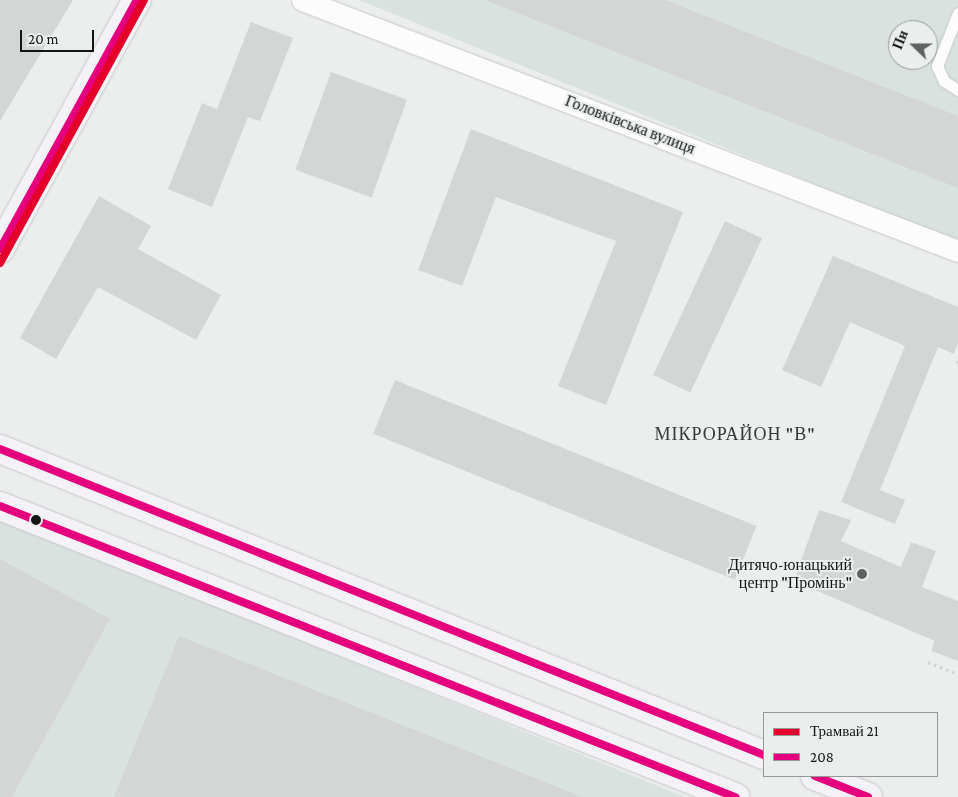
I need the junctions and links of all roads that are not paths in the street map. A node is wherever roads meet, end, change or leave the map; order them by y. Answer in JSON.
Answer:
{"nodes":[{"id":1,"x":137,"y":0,"type":"edge"},
{"id":2,"x":302,"y":0,"type":"edge"},
{"id":3,"x":958,"y":12,"type":"edge"},
{"id":4,"x":958,"y":90,"type":"edge"},
{"id":5,"x":0,"y":249,"type":"edge"},
{"id":6,"x":958,"y":251,"type":"edge"},
{"id":7,"x":0,"y":449,"type":"edge"},
{"id":8,"x":0,"y":506,"type":"edge"},
{"id":9,"x":763,"y":755,"type":"edge"},
{"id":10,"x":818,"y":777,"type":"edge"},
{"id":11,"x":735,"y":797,"type":"edge"},
{"id":12,"x":868,"y":797,"type":"edge"}],
"edges":[{"from":1,"to":5,"type":"main road"},
{"from":2,"to":6,"type":"street","name":"Головківська вулиця"},
{"from":3,"to":4,"type":"lane"},
{"from":7,"to":9,"type":"main road"},
{"from":8,"to":11,"type":"main road"},
{"from":10,"to":12,"type":"main road"}]}
